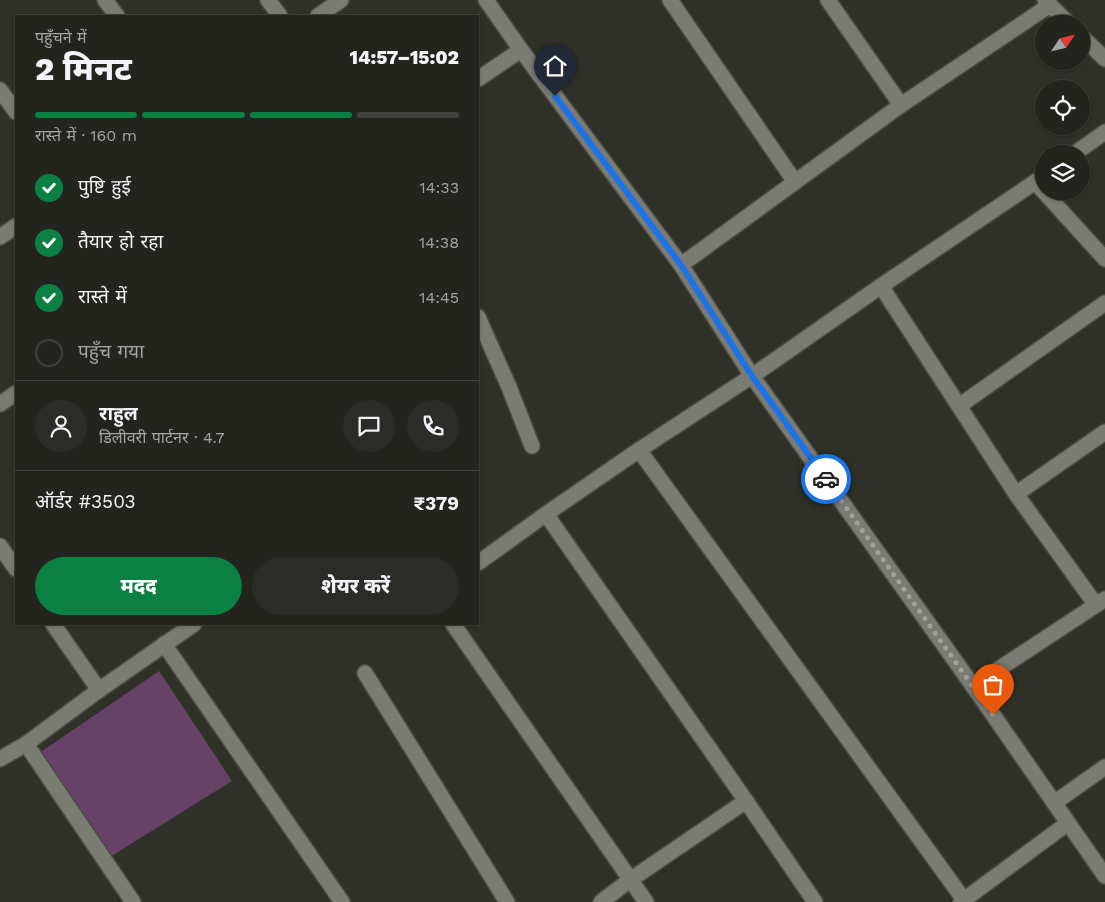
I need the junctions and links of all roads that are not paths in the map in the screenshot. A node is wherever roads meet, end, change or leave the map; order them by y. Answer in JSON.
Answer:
{"nodes":[{"id":1,"x":105,"y":0,"type":"edge"},
{"id":2,"x":268,"y":0,"type":"edge"},
{"id":3,"x":341,"y":0,"type":"edge"},
{"id":4,"x":486,"y":0,"type":"edge"},
{"id":5,"x":670,"y":0,"type":"edge"},
{"id":6,"x":828,"y":0,"type":"edge"},
{"id":7,"x":1048,"y":3,"type":"edge"},
{"id":8,"x":116,"y":15,"type":"edge"},
{"id":9,"x":279,"y":15,"type":"edge"},
{"id":10,"x":319,"y":15,"type":"edge"},
{"id":11,"x":1060,"y":15,"type":"edge"},
{"id":12,"x":1090,"y":45,"type":"edge"},
{"id":13,"x":521,"y":50,"type":"junction"},
{"id":14,"x":1105,"y":59,"type":"edge"},
{"id":15,"x":479,"y":78,"type":"edge"},
{"id":16,"x":0,"y":90,"type":"edge"},
{"id":17,"x":901,"y":105,"type":"junction"},
{"id":18,"x":15,"y":111,"type":"edge"},
{"id":19,"x":1105,"y":132,"type":"edge"},
{"id":20,"x":1087,"y":145,"type":"edge"},
{"id":21,"x":794,"y":182,"type":"junction"},
{"id":22,"x":1035,"y":182,"type":"edge"},
{"id":23,"x":1057,"y":200,"type":"edge"},
{"id":24,"x":15,"y":227,"type":"edge"},
{"id":25,"x":0,"y":237,"type":"edge"},
{"id":26,"x":1105,"y":259,"type":"edge"},
{"id":27,"x":681,"y":265,"type":"junction"},
{"id":28,"x":882,"y":286,"type":"junction"},
{"id":29,"x":1105,"y":303,"type":"edge"},
{"id":30,"x":479,"y":319,"type":"edge"},
{"id":31,"x":752,"y":376,"type":"junction"},
{"id":32,"x":15,"y":394,"type":"edge"},
{"id":33,"x":0,"y":404,"type":"edge"},
{"id":34,"x":959,"y":406,"type":"junction"},
{"id":35,"x":1105,"y":432,"type":"edge"},
{"id":36,"x":532,"y":446,"type":"dead end"},
{"id":37,"x":639,"y":450,"type":"junction"},
{"id":38,"x":1016,"y":494,"type":"junction"},
{"id":39,"x":546,"y":514,"type":"junction"},
{"id":40,"x":479,"y":562,"type":"edge"},
{"id":41,"x":1100,"y":602,"type":"edge"},
{"id":42,"x":55,"y":625,"type":"edge"},
{"id":43,"x":192,"y":625,"type":"edge"},
{"id":44,"x":454,"y":625,"type":"edge"},
{"id":45,"x":164,"y":644,"type":"junction"},
{"id":46,"x":365,"y":673,"type":"dead end"},
{"id":47,"x":973,"y":686,"type":"junction"},
{"id":48,"x":99,"y":690,"type":"junction"},
{"id":49,"x":26,"y":744,"type":"junction"},
{"id":50,"x":0,"y":759,"type":"edge"},
{"id":51,"x":1105,"y":767,"type":"edge"},
{"id":52,"x":746,"y":800,"type":"junction"},
{"id":53,"x":1054,"y":803,"type":"junction"},
{"id":54,"x":1068,"y":823,"type":"junction"},
{"id":55,"x":1105,"y":876,"type":"edge"},
{"id":56,"x":630,"y":880,"type":"junction"},
{"id":57,"x":963,"y":901,"type":"edge"},
{"id":58,"x":133,"y":902,"type":"edge"},
{"id":59,"x":342,"y":902,"type":"edge"},
{"id":60,"x":507,"y":902,"type":"edge"},
{"id":61,"x":601,"y":902,"type":"edge"},
{"id":62,"x":646,"y":902,"type":"edge"},
{"id":63,"x":815,"y":902,"type":"edge"}],
"edges":[{"from":1,"to":8,"type":"street"},
{"from":2,"to":9,"type":"street"},
{"from":3,"to":10,"type":"street"},
{"from":4,"to":13,"type":"street"},
{"from":5,"to":21,"type":"street"},
{"from":6,"to":17,"type":"street"},
{"from":7,"to":11,"type":"street"},
{"from":7,"to":17,"type":"street"},
{"from":12,"to":14,"type":"street"},
{"from":13,"to":15,"type":"street"},
{"from":13,"to":27,"type":"street"},
{"from":16,"to":18,"type":"street"},
{"from":17,"to":21,"type":"street"},
{"from":19,"to":20,"type":"street"},
{"from":21,"to":27,"type":"street"},
{"from":22,"to":28,"type":"street"},
{"from":23,"to":26,"type":"street"},
{"from":24,"to":25,"type":"street"},
{"from":27,"to":31,"type":"street"},
{"from":28,"to":31,"type":"street"},
{"from":28,"to":34,"type":"street"},
{"from":29,"to":34,"type":"street"},
{"from":30,"to":36,"type":"street"},
{"from":31,"to":37,"type":"street"},
{"from":31,"to":47,"type":"street"},
{"from":32,"to":33,"type":"street"},
{"from":34,"to":38,"type":"street"},
{"from":35,"to":38,"type":"street"},
{"from":37,"to":39,"type":"street"},
{"from":37,"to":57,"type":"street"},
{"from":38,"to":41,"type":"street"},
{"from":39,"to":40,"type":"street"},
{"from":39,"to":52,"type":"street"},
{"from":41,"to":47,"type":"street"},
{"from":42,"to":48,"type":"street"},
{"from":43,"to":45,"type":"street"},
{"from":44,"to":56,"type":"street"},
{"from":45,"to":48,"type":"street"},
{"from":45,"to":59,"type":"street"},
{"from":46,"to":60,"type":"street"},
{"from":47,"to":53,"type":"street"},
{"from":48,"to":49,"type":"street"},
{"from":49,"to":50,"type":"street"},
{"from":49,"to":58,"type":"street"},
{"from":51,"to":53,"type":"street"},
{"from":52,"to":56,"type":"street"},
{"from":52,"to":63,"type":"street"},
{"from":53,"to":54,"type":"street"},
{"from":54,"to":55,"type":"street"},
{"from":54,"to":57,"type":"street"},
{"from":56,"to":61,"type":"street"},
{"from":56,"to":62,"type":"street"}]}
